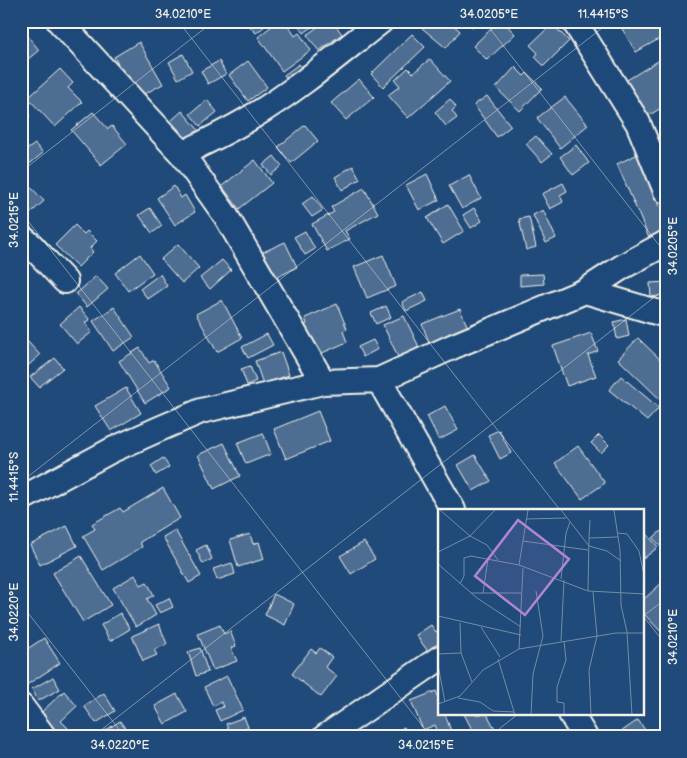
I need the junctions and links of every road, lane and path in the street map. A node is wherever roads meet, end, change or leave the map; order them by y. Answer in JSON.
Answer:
{"nodes":[{"id":1,"x":60,"y":21,"type":"edge"},
{"id":2,"x":381,"y":21,"type":"edge"},
{"id":3,"x":574,"y":21,"type":"edge"},
{"id":4,"x":182,"y":154,"type":"junction"},
{"id":5,"x":666,"y":191,"type":"edge"},
{"id":6,"x":21,"y":238,"type":"edge"},
{"id":7,"x":666,"y":244,"type":"edge"},
{"id":8,"x":65,"y":281,"type":"dead end"},
{"id":9,"x":585,"y":291,"type":"junction"},
{"id":10,"x":666,"y":316,"type":"edge"},
{"id":11,"x":379,"y":380,"type":"junction"},
{"id":12,"x":323,"y":382,"type":"junction"},
{"id":13,"x":21,"y":499,"type":"edge"},
{"id":14,"x":452,"y":509,"type":"edge"},
{"id":15,"x":438,"y":659,"type":"edge"},
{"id":16,"x":21,"y":706,"type":"edge"},
{"id":17,"x":572,"y":716,"type":"edge"},
{"id":18,"x":44,"y":737,"type":"edge"},
{"id":19,"x":325,"y":737,"type":"edge"},
{"id":20,"x":585,"y":737,"type":"edge"}],
"edges":[{"from":1,"to":4,"type":"street"},
{"from":2,"to":4,"type":"street"},
{"from":3,"to":5,"type":"street"},
{"from":4,"to":12,"type":"street"},
{"from":6,"to":8,"type":"street"},
{"from":7,"to":9,"type":"street"},
{"from":9,"to":10,"type":"street"},
{"from":9,"to":11,"type":"street"},
{"from":11,"to":12,"type":"street"},
{"from":11,"to":14,"type":"street"},
{"from":12,"to":13,"type":"street"},
{"from":15,"to":19,"type":"street"},
{"from":16,"to":18,"type":"street"},
{"from":17,"to":20,"type":"street"}]}
